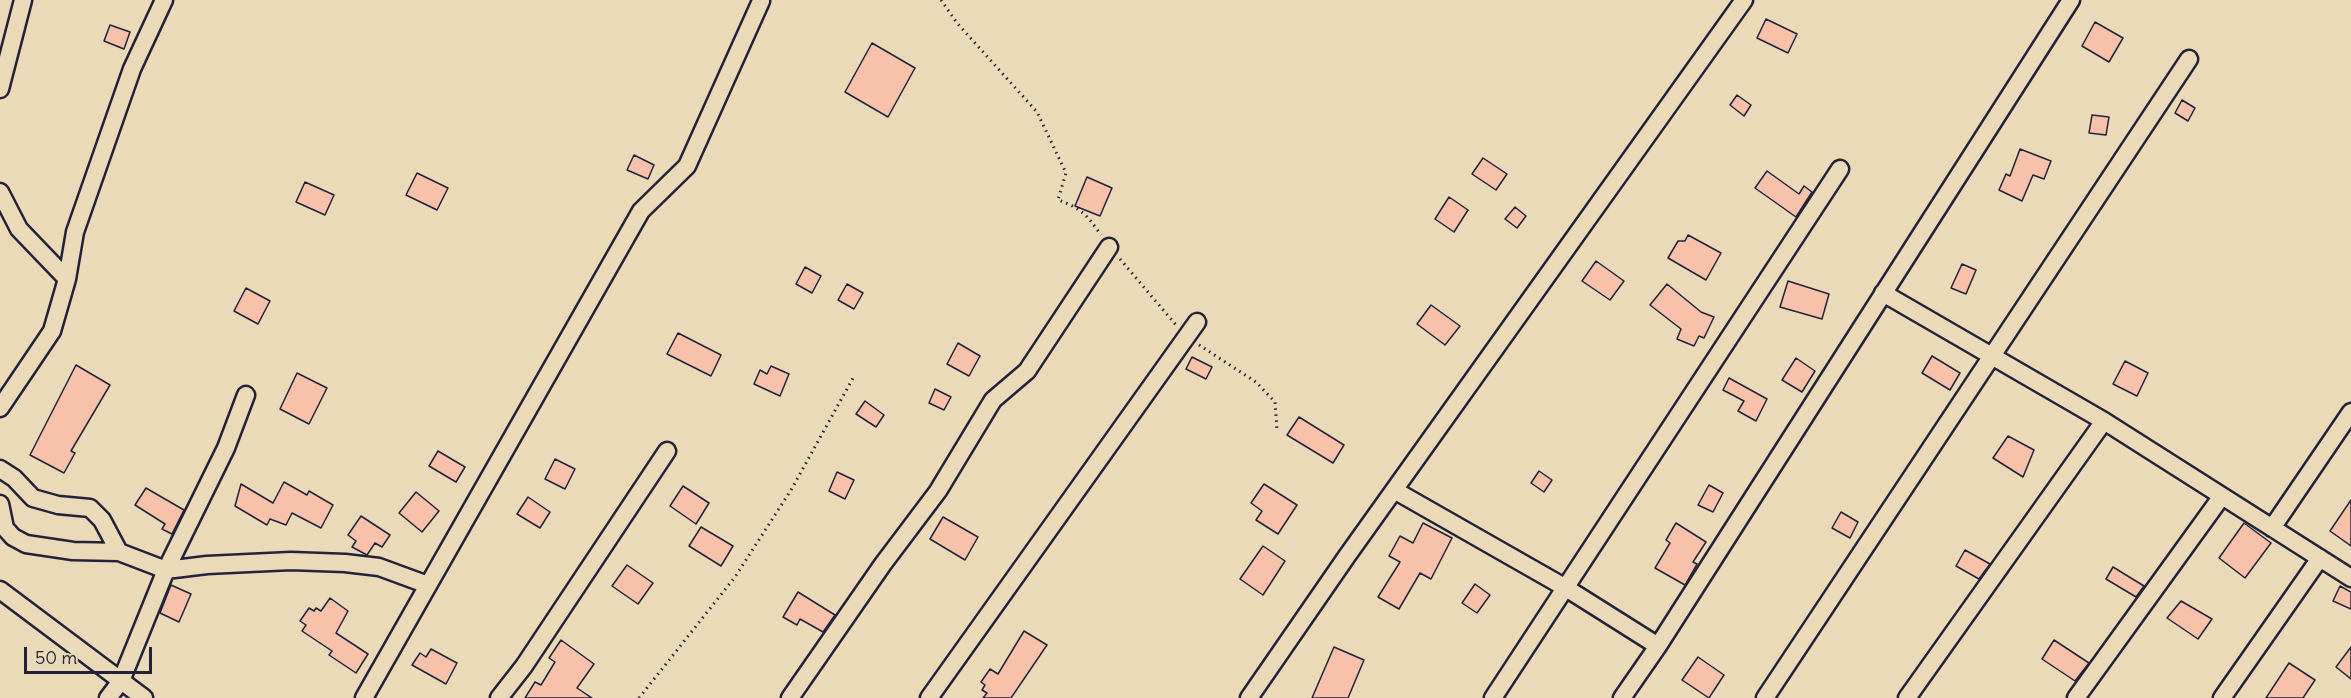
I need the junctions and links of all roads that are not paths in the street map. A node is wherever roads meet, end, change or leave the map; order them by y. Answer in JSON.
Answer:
{"nodes":[{"id":1,"x":23,"y":0,"type":"edge"},
{"id":2,"x":164,"y":0,"type":"edge"},
{"id":3,"x":1744,"y":0,"type":"edge"},
{"id":4,"x":2071,"y":0,"type":"edge"},
{"id":5,"x":762,"y":1,"type":"edge"},
{"id":6,"x":2189,"y":60,"type":"dead end"},
{"id":7,"x":0,"y":90,"type":"edge"},
{"id":8,"x":1840,"y":169,"type":"dead end"},
{"id":9,"x":0,"y":192,"type":"edge"},
{"id":10,"x":1109,"y":247,"type":"road end"},
{"id":11,"x":67,"y":279,"type":"junction"},
{"id":12,"x":1883,"y":293,"type":"junction"},
{"id":13,"x":1197,"y":322,"type":"dead end"},
{"id":14,"x":1993,"y":357,"type":"junction"},
{"id":15,"x":246,"y":395,"type":"dead end"},
{"id":16,"x":0,"y":408,"type":"edge"},
{"id":17,"x":2351,"y":412,"type":"edge"},
{"id":18,"x":2104,"y":421,"type":"junction"},
{"id":19,"x":667,"y":451,"type":"dead end"},
{"id":20,"x":0,"y":469,"type":"edge"},
{"id":21,"x":1394,"y":490,"type":"junction"},
{"id":22,"x":2222,"y":496,"type":"junction"},
{"id":23,"x":0,"y":504,"type":"edge"},
{"id":24,"x":2272,"y":528,"type":"junction"},
{"id":25,"x":119,"y":552,"type":"junction"},
{"id":26,"x":2320,"y":558,"type":"junction"},
{"id":27,"x":166,"y":570,"type":"junction"},
{"id":28,"x":2351,"y":578,"type":"edge"},
{"id":29,"x":428,"y":585,"type":"junction"},
{"id":30,"x":1566,"y":588,"type":"junction"},
{"id":31,"x":0,"y":590,"type":"edge"},
{"id":32,"x":1658,"y":646,"type":"junction"},
{"id":33,"x":121,"y":681,"type":"junction"},
{"id":34,"x":108,"y":698,"type":"edge"},
{"id":35,"x":144,"y":698,"type":"edge"},
{"id":36,"x":364,"y":698,"type":"edge"},
{"id":37,"x":499,"y":698,"type":"edge"},
{"id":38,"x":790,"y":698,"type":"edge"},
{"id":39,"x":929,"y":698,"type":"edge"},
{"id":40,"x":1249,"y":698,"type":"edge"},
{"id":41,"x":1493,"y":698,"type":"edge"},
{"id":42,"x":1622,"y":698,"type":"edge"},
{"id":43,"x":1765,"y":698,"type":"edge"},
{"id":44,"x":1907,"y":698,"type":"edge"},
{"id":45,"x":2076,"y":698,"type":"edge"},
{"id":46,"x":2222,"y":698,"type":"edge"}],
"edges":[{"from":1,"to":7,"type":"street"},
{"from":2,"to":11,"type":"street"},
{"from":3,"to":21,"type":"street"},
{"from":4,"to":12,"type":"street"},
{"from":5,"to":29,"type":"street"},
{"from":6,"to":14,"type":"street"},
{"from":8,"to":30,"type":"street"},
{"from":9,"to":11,"type":"street"},
{"from":10,"to":38,"type":"street"},
{"from":11,"to":16,"type":"street"},
{"from":12,"to":14,"type":"street"},
{"from":12,"to":32,"type":"street"},
{"from":13,"to":39,"type":"street"},
{"from":14,"to":18,"type":"street"},
{"from":14,"to":43,"type":"street"},
{"from":15,"to":27,"type":"street"},
{"from":17,"to":24,"type":"street"},
{"from":18,"to":22,"type":"street"},
{"from":18,"to":44,"type":"street"},
{"from":19,"to":37,"type":"street"},
{"from":20,"to":25,"type":"street"},
{"from":21,"to":30,"type":"street"},
{"from":21,"to":40,"type":"street"},
{"from":22,"to":24,"type":"street"},
{"from":22,"to":45,"type":"street"},
{"from":23,"to":25,"type":"street"},
{"from":24,"to":26,"type":"street"},
{"from":25,"to":27,"type":"street"},
{"from":26,"to":28,"type":"street"},
{"from":26,"to":46,"type":"street"},
{"from":27,"to":29,"type":"street"},
{"from":27,"to":33,"type":"street"},
{"from":29,"to":36,"type":"street"},
{"from":30,"to":32,"type":"street"},
{"from":30,"to":41,"type":"street"},
{"from":31,"to":33,"type":"street"},
{"from":32,"to":42,"type":"street"},
{"from":33,"to":34,"type":"street"},
{"from":33,"to":35,"type":"street"}]}
